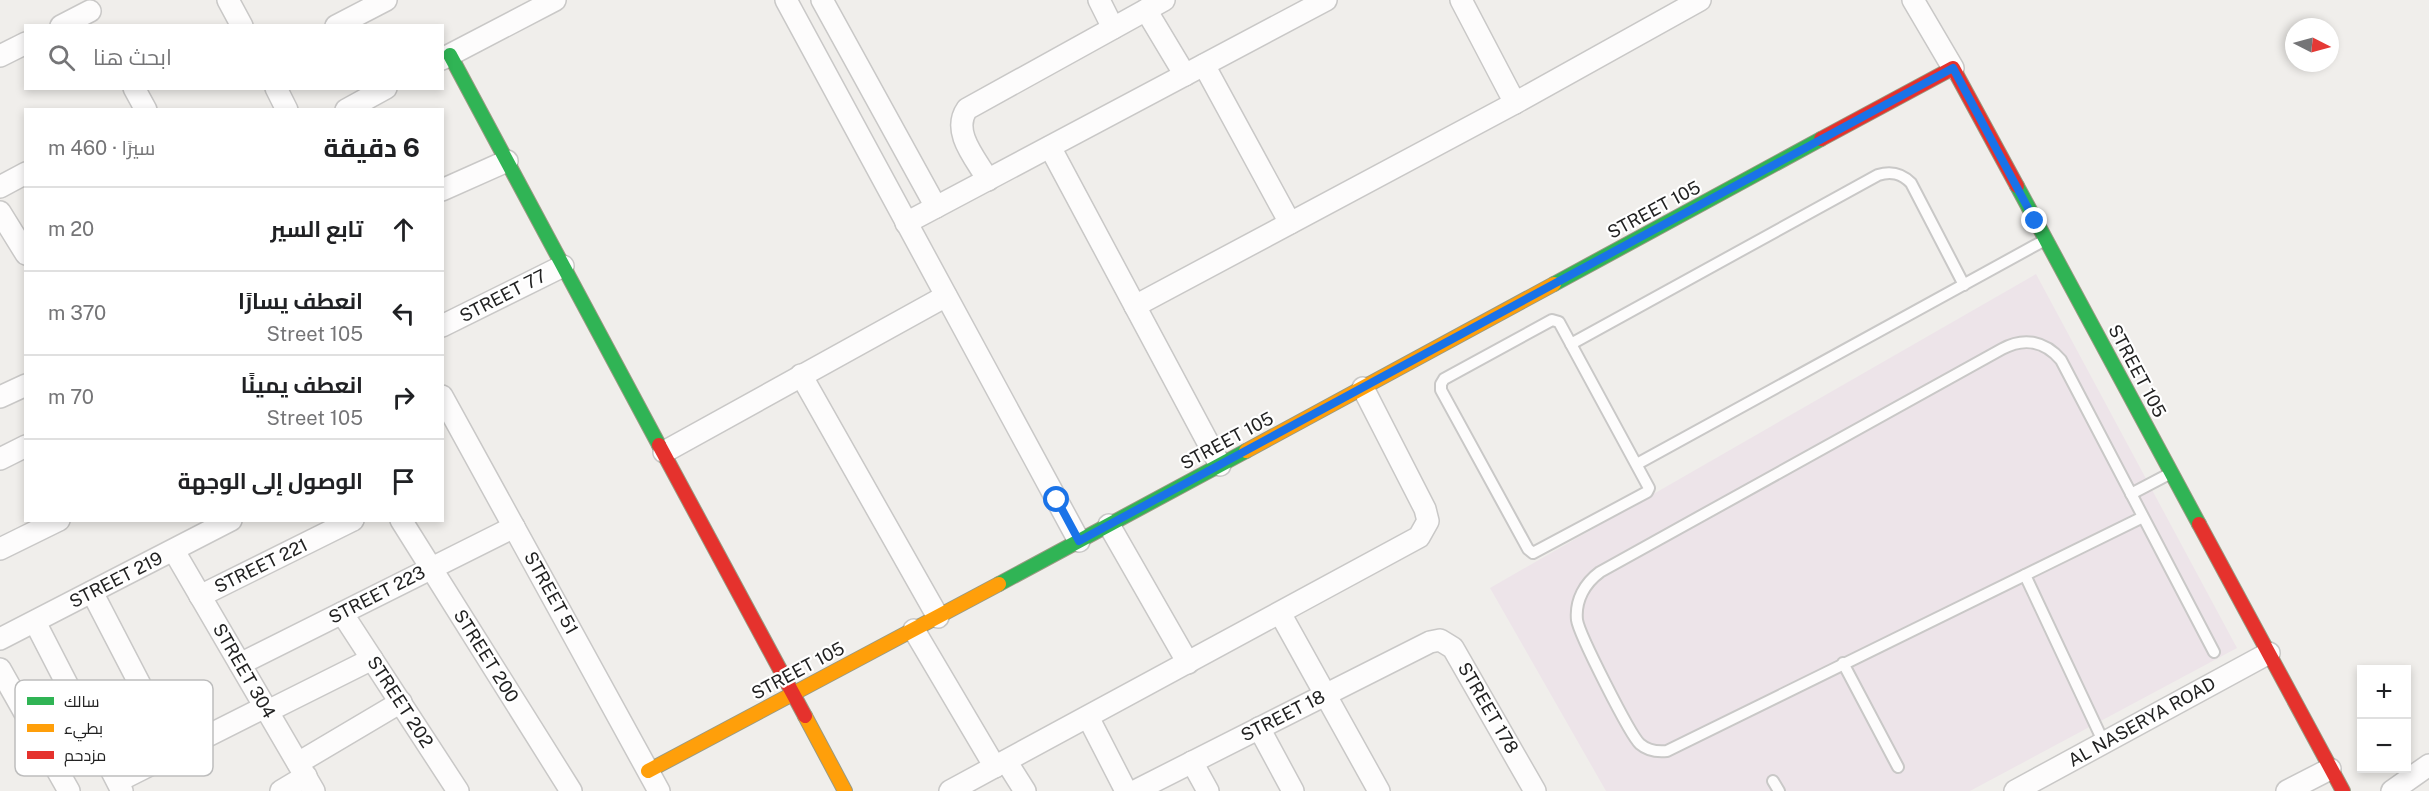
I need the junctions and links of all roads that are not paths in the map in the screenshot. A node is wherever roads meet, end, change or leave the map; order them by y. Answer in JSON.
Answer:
{"nodes":[{"id":1,"x":228,"y":0,"type":"edge"},
{"id":2,"x":386,"y":0,"type":"edge"},
{"id":3,"x":786,"y":0,"type":"edge"},
{"id":4,"x":822,"y":0,"type":"edge"},
{"id":5,"x":1099,"y":0,"type":"edge"},
{"id":6,"x":1326,"y":0,"type":"edge"},
{"id":7,"x":1461,"y":0,"type":"edge"},
{"id":8,"x":1700,"y":0,"type":"edge"},
{"id":9,"x":1913,"y":0,"type":"edge"},
{"id":10,"x":551,"y":1,"type":"edge"},
{"id":11,"x":1155,"y":5,"type":"edge"},
{"id":12,"x":90,"y":12,"type":"edge"},
{"id":13,"x":64,"y":24,"type":"edge"},
{"id":14,"x":241,"y":24,"type":"edge"},
{"id":15,"x":340,"y":24,"type":"edge"},
{"id":16,"x":1113,"y":28,"type":"junction"},
{"id":17,"x":24,"y":44,"type":"edge"},
{"id":18,"x":1,"y":54,"type":"edge"},
{"id":19,"x":446,"y":57,"type":"edge"},
{"id":20,"x":1204,"y":65,"type":"junction"},
{"id":21,"x":1953,"y":68,"type":"junction"},
{"id":22,"x":1185,"y":75,"type":"junction"},
{"id":23,"x":135,"y":90,"type":"edge"},
{"id":24,"x":277,"y":90,"type":"edge"},
{"id":25,"x":382,"y":90,"type":"edge"},
{"id":26,"x":1515,"y":103,"type":"junction"},
{"id":27,"x":144,"y":108,"type":"edge"},
{"id":28,"x":286,"y":108,"type":"edge"},
{"id":29,"x":350,"y":108,"type":"edge"},
{"id":30,"x":1050,"y":147,"type":"junction"},
{"id":31,"x":507,"y":161,"type":"junction"},
{"id":32,"x":24,"y":174,"type":"edge"},
{"id":33,"x":988,"y":180,"type":"junction"},
{"id":34,"x":0,"y":187,"type":"edge"},
{"id":35,"x":444,"y":189,"type":"edge"},
{"id":36,"x":936,"y":207,"type":"junction"},
{"id":37,"x":0,"y":212,"type":"edge"},
{"id":38,"x":906,"y":224,"type":"junction"},
{"id":39,"x":1290,"y":224,"type":"junction"},
{"id":40,"x":2046,"y":240,"type":"junction"},
{"id":41,"x":24,"y":251,"type":"edge"},
{"id":42,"x":563,"y":266,"type":"junction"},
{"id":43,"x":1964,"y":285,"type":"junction"},
{"id":44,"x":946,"y":296,"type":"junction"},
{"id":45,"x":1135,"y":306,"type":"junction"},
{"id":46,"x":444,"y":325,"type":"edge"},
{"id":47,"x":1571,"y":344,"type":"junction"},
{"id":48,"x":801,"y":375,"type":"junction"},
{"id":49,"x":24,"y":385,"type":"edge"},
{"id":50,"x":1363,"y":388,"type":"junction"},
{"id":51,"x":1,"y":395,"type":"edge"},
{"id":52,"x":444,"y":400,"type":"edge"},
{"id":53,"x":24,"y":448,"type":"edge"},
{"id":54,"x":664,"y":452,"type":"junction"},
{"id":55,"x":0,"y":459,"type":"edge"},
{"id":56,"x":1220,"y":465,"type":"junction"},
{"id":57,"x":1637,"y":465,"type":"junction"},
{"id":58,"x":2172,"y":473,"type":"junction"},
{"id":59,"x":2131,"y":494,"type":"junction"},
{"id":60,"x":2143,"y":518,"type":"junction"},
{"id":61,"x":55,"y":522,"type":"edge"},
{"id":62,"x":227,"y":522,"type":"edge"},
{"id":63,"x":349,"y":522,"type":"edge"},
{"id":64,"x":402,"y":522,"type":"edge"},
{"id":65,"x":1109,"y":525,"type":"junction"},
{"id":66,"x":514,"y":527,"type":"junction"},
{"id":67,"x":1079,"y":541,"type":"junction"},
{"id":68,"x":0,"y":549,"type":"edge"},
{"id":69,"x":174,"y":551,"type":"junction"},
{"id":70,"x":430,"y":568,"type":"junction"},
{"id":71,"x":2025,"y":575,"type":"junction"},
{"id":72,"x":92,"y":592,"type":"junction"},
{"id":73,"x":200,"y":596,"type":"junction"},
{"id":74,"x":342,"y":613,"type":"junction"},
{"id":75,"x":1280,"y":613,"type":"junction"},
{"id":76,"x":938,"y":617,"type":"junction"},
{"id":77,"x":35,"y":622,"type":"junction"},
{"id":78,"x":914,"y":630,"type":"junction"},
{"id":79,"x":0,"y":639,"type":"edge"},
{"id":80,"x":1430,"y":642,"type":"joint"},
{"id":81,"x":2214,"y":652,"type":"dead end"},
{"id":82,"x":2269,"y":653,"type":"junction"},
{"id":83,"x":372,"y":658,"type":"junction"},
{"id":84,"x":1188,"y":663,"type":"junction"},
{"id":85,"x":1843,"y":663,"type":"junction"},
{"id":86,"x":240,"y":664,"type":"junction"},
{"id":87,"x":0,"y":669,"type":"edge"},
{"id":88,"x":65,"y":680,"type":"edge"},
{"id":89,"x":138,"y":680,"type":"edge"},
{"id":90,"x":794,"y":693,"type":"junction"},
{"id":91,"x":1325,"y":695,"type":"junction"},
{"id":92,"x":15,"y":696,"type":"edge"},
{"id":93,"x":401,"y":702,"type":"junction"},
{"id":94,"x":267,"y":709,"type":"junction"},
{"id":95,"x":1088,"y":717,"type":"junction"},
{"id":96,"x":1259,"y":728,"type":"junction"},
{"id":97,"x":213,"y":734,"type":"edge"},
{"id":98,"x":2104,"y":743,"type":"junction"},
{"id":99,"x":1192,"y":762,"type":"junction"},
{"id":100,"x":1000,"y":764,"type":"junction"},
{"id":101,"x":2429,"y":765,"type":"edge"},
{"id":102,"x":1898,"y":767,"type":"dead end"},
{"id":103,"x":2330,"y":769,"type":"junction"},
{"id":104,"x":648,"y":771,"type":"junction"},
{"id":105,"x":61,"y":776,"type":"edge"},
{"id":106,"x":136,"y":776,"type":"edge"},
{"id":107,"x":306,"y":777,"type":"edge"},
{"id":108,"x":120,"y":786,"type":"edge"},
{"id":109,"x":69,"y":791,"type":"edge"},
{"id":110,"x":281,"y":791,"type":"edge"},
{"id":111,"x":458,"y":791,"type":"edge"},
{"id":112,"x":571,"y":791,"type":"edge"},
{"id":113,"x":659,"y":791,"type":"edge"},
{"id":114,"x":845,"y":791,"type":"edge"},
{"id":115,"x":950,"y":791,"type":"edge"},
{"id":116,"x":1025,"y":791,"type":"edge"},
{"id":117,"x":1126,"y":791,"type":"edge"},
{"id":118,"x":1135,"y":791,"type":"edge"},
{"id":119,"x":1208,"y":791,"type":"edge"},
{"id":120,"x":1293,"y":791,"type":"edge"},
{"id":121,"x":1379,"y":791,"type":"edge"},
{"id":122,"x":1535,"y":791,"type":"edge"},
{"id":123,"x":2015,"y":791,"type":"edge"},
{"id":124,"x":2287,"y":791,"type":"edge"},
{"id":125,"x":2343,"y":791,"type":"edge"},
{"id":126,"x":2392,"y":791,"type":"edge"}],
"edges":[{"from":1,"to":14,"type":"street"},
{"from":2,"to":15,"type":"street"},
{"from":3,"to":38,"type":"street"},
{"from":4,"to":36,"type":"street"},
{"from":5,"to":16,"type":"street"},
{"from":6,"to":20,"type":"street"},
{"from":7,"to":26,"type":"street"},
{"from":8,"to":26,"type":"street"},
{"from":9,"to":21,"type":"street"},
{"from":10,"to":19,"type":"street"},
{"from":11,"to":16,"type":"street"},
{"from":11,"to":22,"type":"street"},
{"from":12,"to":13,"type":"street"},
{"from":16,"to":33,"type":"street"},
{"from":17,"to":18,"type":"street"},
{"from":19,"to":31,"type":"street"},
{"from":20,"to":22,"type":"street"},
{"from":20,"to":39,"type":"street"},
{"from":21,"to":40,"type":"street","name":"STREET 105"},
{"from":21,"to":50,"type":"street","name":"STREET 105"},
{"from":22,"to":30,"type":"street"},
{"from":23,"to":27,"type":"street"},
{"from":24,"to":28,"type":"street"},
{"from":25,"to":29,"type":"street"},
{"from":26,"to":39,"type":"street"},
{"from":30,"to":33,"type":"street"},
{"from":30,"to":45,"type":"street"},
{"from":31,"to":35,"type":"street"},
{"from":31,"to":42,"type":"street"},
{"from":32,"to":34,"type":"street"},
{"from":33,"to":36,"type":"street"},
{"from":36,"to":38,"type":"street"},
{"from":37,"to":41,"type":"street"},
{"from":38,"to":44,"type":"street"},
{"from":39,"to":45,"type":"street"},
{"from":40,"to":43,"type":"lane"},
{"from":40,"to":58,"type":"street","name":"STREET 105"},
{"from":42,"to":46,"type":"street","name":"STREET 77"},
{"from":42,"to":54,"type":"street"},
{"from":43,"to":47,"type":"lane"},
{"from":43,"to":57,"type":"lane"},
{"from":44,"to":48,"type":"street"},
{"from":44,"to":67,"type":"street"},
{"from":45,"to":56,"type":"street"},
{"from":47,"to":57,"type":"lane"},
{"from":47,"to":57,"type":"lane"},
{"from":48,"to":54,"type":"street"},
{"from":48,"to":76,"type":"street"},
{"from":49,"to":51,"type":"street"},
{"from":50,"to":56,"type":"street","name":"STREET 105"},
{"from":50,"to":75,"type":"street"},
{"from":52,"to":66,"type":"street","name":"STREET 51"},
{"from":53,"to":55,"type":"street"},
{"from":54,"to":90,"type":"street"},
{"from":56,"to":65,"type":"street","name":"STREET 105"},
{"from":58,"to":59,"type":"lane"},
{"from":58,"to":82,"type":"street","name":"STREET 105"},
{"from":59,"to":60,"type":"lane"},
{"from":59,"to":85,"type":"lane"},
{"from":60,"to":71,"type":"lane"},
{"from":60,"to":81,"type":"lane"},
{"from":61,"to":68,"type":"street"},
{"from":62,"to":69,"type":"street","name":"STREET 219"},
{"from":63,"to":73,"type":"street","name":"STREET 221"},
{"from":64,"to":70,"type":"street","name":"STREET 200"},
{"from":65,"to":67,"type":"street","name":"STREET 105"},
{"from":65,"to":84,"type":"street"},
{"from":66,"to":70,"type":"street","name":"STREET 223"},
{"from":66,"to":104,"type":"street","name":"STREET 51"},
{"from":67,"to":76,"type":"street","name":"STREET 105"},
{"from":69,"to":72,"type":"street","name":"STREET 219"},
{"from":69,"to":73,"type":"street","name":"STREET 304"},
{"from":70,"to":74,"type":"street","name":"STREET 223"},
{"from":70,"to":112,"type":"street","name":"STREET 200"},
{"from":71,"to":85,"type":"lane"},
{"from":71,"to":98,"type":"lane"},
{"from":72,"to":77,"type":"street","name":"STREET 219"},
{"from":72,"to":89,"type":"street"},
{"from":73,"to":86,"type":"street","name":"STREET 304"},
{"from":74,"to":83,"type":"street","name":"STREET 202"},
{"from":74,"to":86,"type":"street","name":"STREET 223"},
{"from":75,"to":84,"type":"street"},
{"from":75,"to":91,"type":"street"},
{"from":76,"to":78,"type":"street","name":"STREET 105"},
{"from":77,"to":79,"type":"street","name":"STREET 219"},
{"from":77,"to":88,"type":"street"},
{"from":78,"to":90,"type":"street","name":"STREET 105"},
{"from":78,"to":100,"type":"street"},
{"from":80,"to":91,"type":"street","name":"STREET 18"},
{"from":80,"to":122,"type":"street","name":"STREET 178"},
{"from":82,"to":98,"type":"street","name":"AL NASERYA ROAD"},
{"from":82,"to":103,"type":"street","name":"STREET 105"},
{"from":83,"to":93,"type":"street","name":"STREET 202"},
{"from":83,"to":94,"type":"street"},
{"from":84,"to":95,"type":"street"},
{"from":85,"to":102,"type":"lane"},
{"from":86,"to":94,"type":"street","name":"STREET 304"},
{"from":87,"to":92,"type":"street"},
{"from":90,"to":104,"type":"street","name":"STREET 105"},
{"from":90,"to":114,"type":"street"},
{"from":91,"to":96,"type":"street","name":"STREET 18"},
{"from":91,"to":121,"type":"street"},
{"from":93,"to":107,"type":"street"},
{"from":93,"to":111,"type":"street","name":"STREET 202"},
{"from":94,"to":97,"type":"street"},
{"from":94,"to":107,"type":"street","name":"STREET 304"},
{"from":95,"to":100,"type":"street"},
{"from":95,"to":117,"type":"street"},
{"from":96,"to":99,"type":"street","name":"STREET 18"},
{"from":96,"to":120,"type":"street"},
{"from":98,"to":123,"type":"street","name":"AL NASERYA ROAD"},
{"from":99,"to":118,"type":"street","name":"STREET 18"},
{"from":99,"to":119,"type":"street"},
{"from":100,"to":115,"type":"street"},
{"from":100,"to":116,"type":"street"},
{"from":101,"to":126,"type":"street"},
{"from":103,"to":124,"type":"street"},
{"from":103,"to":125,"type":"street","name":"STREET 105"},
{"from":104,"to":113,"type":"street","name":"STREET 51"},
{"from":105,"to":109,"type":"street"},
{"from":106,"to":108,"type":"street"},
{"from":107,"to":110,"type":"street"}]}
